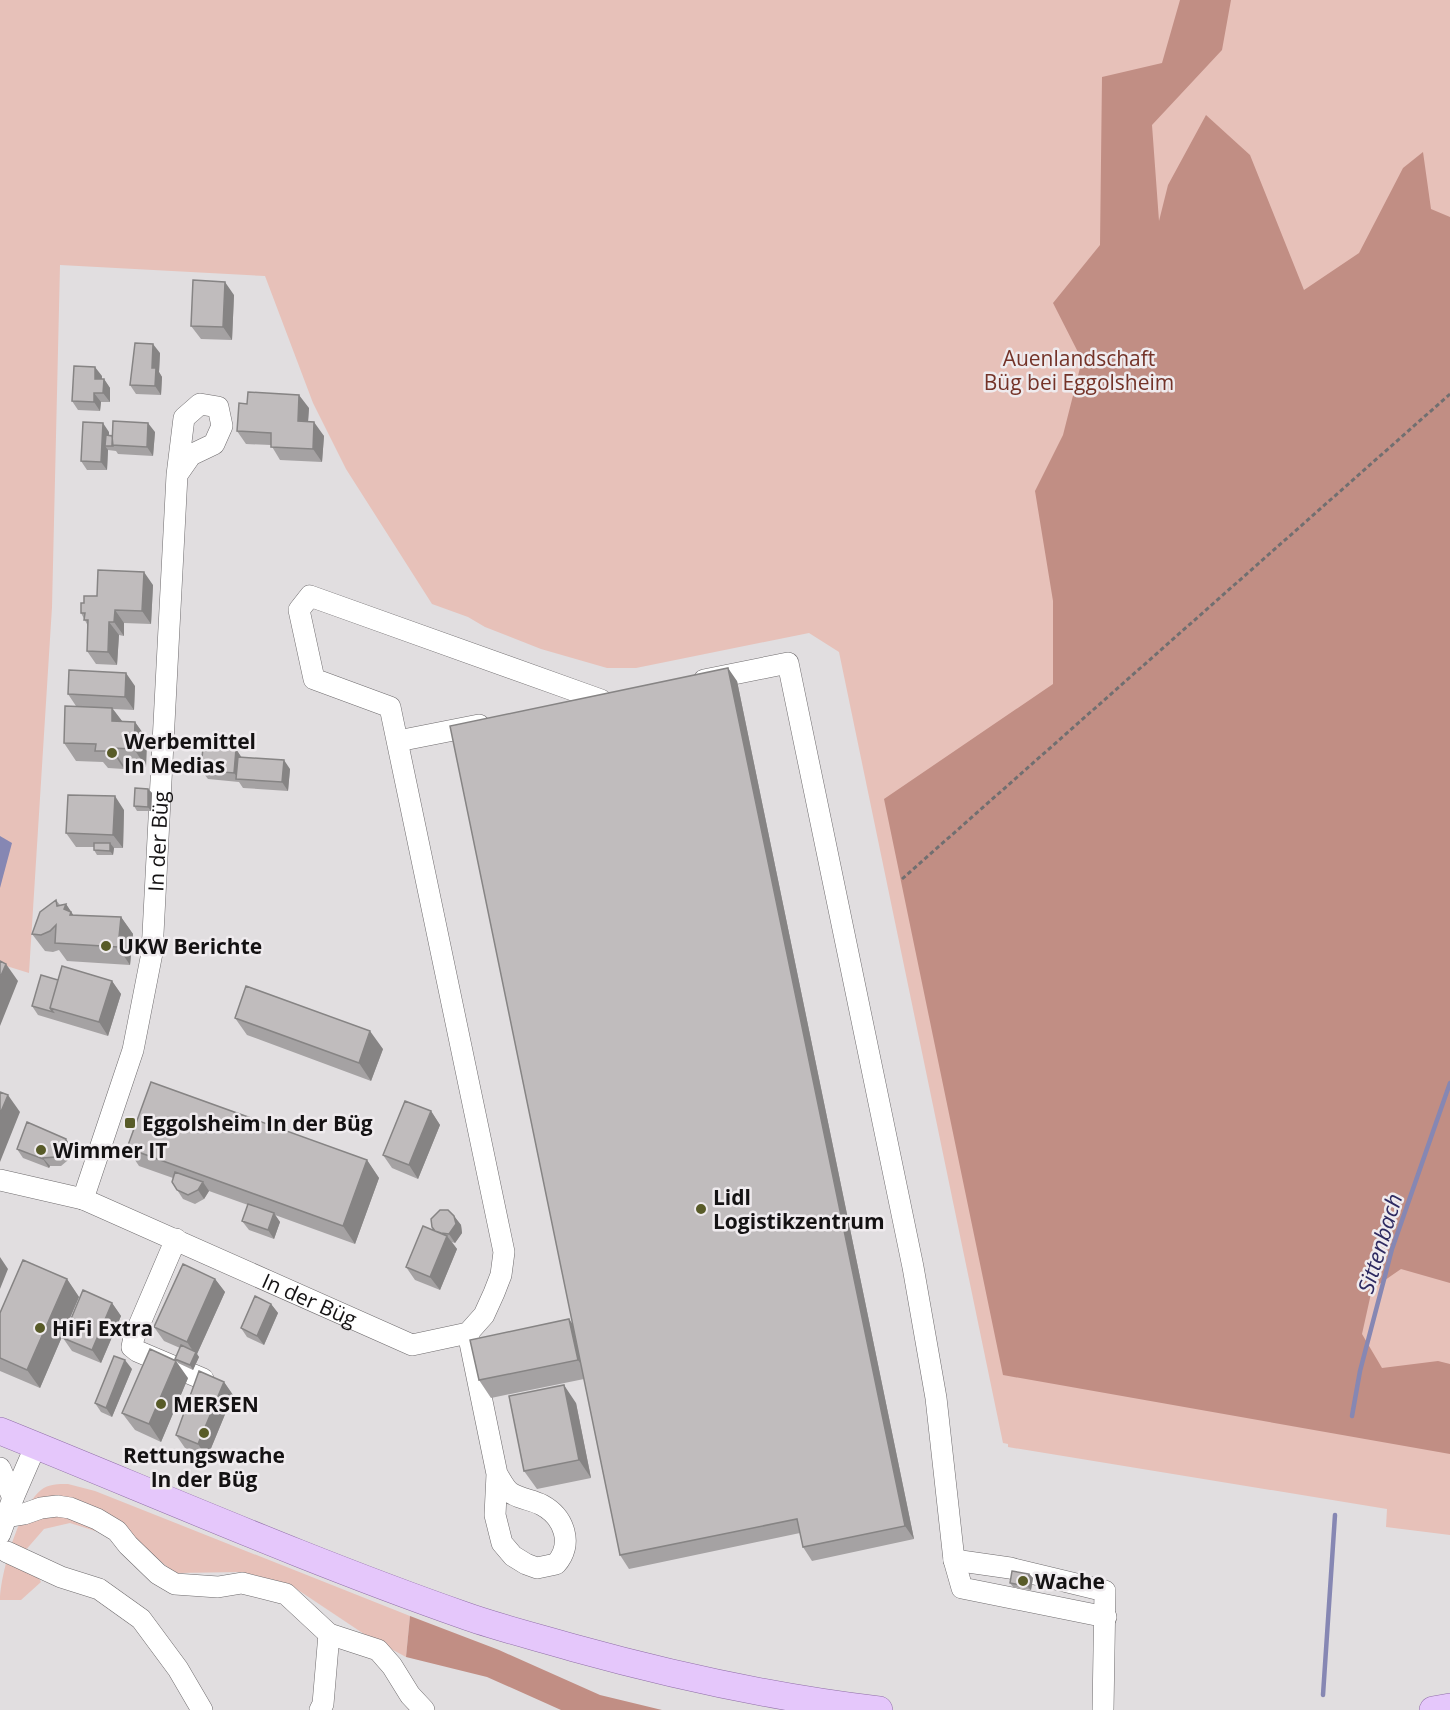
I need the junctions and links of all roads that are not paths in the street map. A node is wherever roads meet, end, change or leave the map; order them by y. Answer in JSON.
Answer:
{"nodes":[{"id":1,"x":177,"y":476,"type":"dead end"},
{"id":2,"x":683,"y":684,"type":"edge"},
{"id":3,"x":624,"y":696,"type":"edge"},
{"id":4,"x":601,"y":700,"type":"junction"},
{"id":5,"x":567,"y":707,"type":"edge"},
{"id":6,"x":499,"y":721,"type":"edge"},
{"id":7,"x":398,"y":741,"type":"junction"},
{"id":8,"x":0,"y":1180,"type":"edge"},
{"id":9,"x":83,"y":1199,"type":"junction"},
{"id":10,"x":176,"y":1239,"type":"junction"},
{"id":11,"x":468,"y":1333,"type":"junction"},
{"id":12,"x":203,"y":1379,"type":"edge"},
{"id":13,"x":0,"y":1431,"type":"edge"},
{"id":14,"x":36,"y":1445,"type":"junction"},
{"id":15,"x":0,"y":1468,"type":"edge"},
{"id":16,"x":497,"y":1474,"type":"dead end"},
{"id":17,"x":5,"y":1524,"type":"edge"},
{"id":18,"x":954,"y":1560,"type":"junction"},
{"id":19,"x":1106,"y":1617,"type":"junction"},
{"id":20,"x":329,"y":1634,"type":"junction"},
{"id":21,"x":1450,"y":1707,"type":"edge"},
{"id":22,"x":202,"y":1710,"type":"edge"},
{"id":23,"x":320,"y":1710,"type":"edge"},
{"id":24,"x":424,"y":1710,"type":"edge"},
{"id":25,"x":879,"y":1710,"type":"edge"},
{"id":26,"x":1103,"y":1710,"type":"edge"},
{"id":27,"x":1433,"y":1710,"type":"edge"}],
"edges":[{"from":1,"to":9,"type":"street","name":"In der Büg"},
{"from":2,"to":18,"type":"street"},
{"from":3,"to":4,"type":"street"},
{"from":4,"to":5,"type":"street"},
{"from":4,"to":7,"type":"street"},
{"from":6,"to":7,"type":"street"},
{"from":7,"to":11,"type":"street"},
{"from":8,"to":9,"type":"street","name":"In der Büg"},
{"from":9,"to":10,"type":"street","name":"In der Büg"},
{"from":10,"to":11,"type":"street","name":"In der Büg"},
{"from":10,"to":12,"type":"street"},
{"from":11,"to":16,"type":"street"},
{"from":13,"to":14,"type":"main road"},
{"from":14,"to":17,"type":"street"},
{"from":14,"to":25,"type":"main road"},
{"from":15,"to":17,"type":"street"},
{"from":17,"to":20,"type":"street"},
{"from":17,"to":22,"type":"street"},
{"from":18,"to":19,"type":"street"},
{"from":18,"to":19,"type":"street"},
{"from":19,"to":26,"type":"street"},
{"from":20,"to":23,"type":"street"},
{"from":20,"to":24,"type":"street"},
{"from":21,"to":27,"type":"main road"}]}
